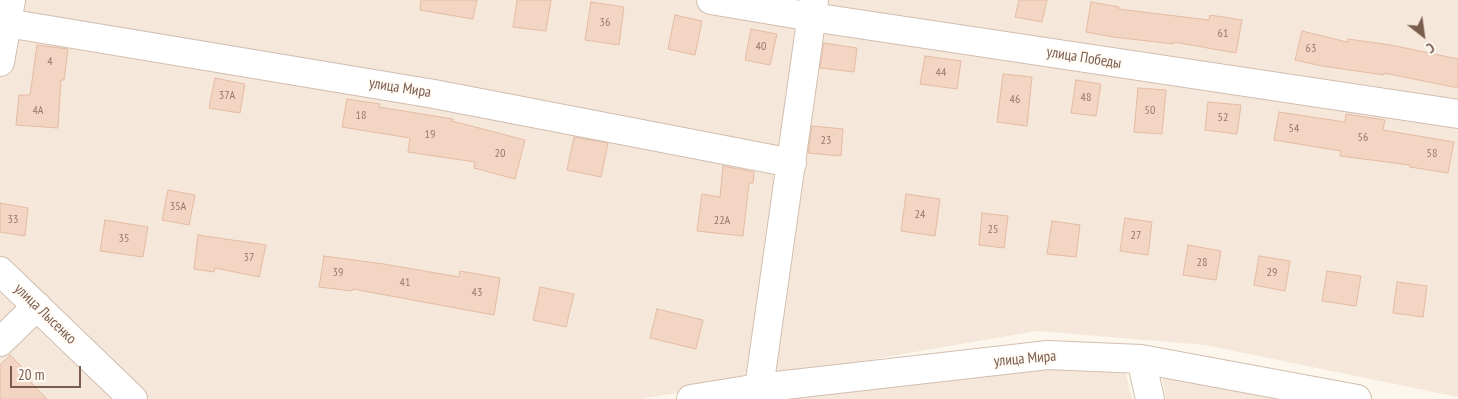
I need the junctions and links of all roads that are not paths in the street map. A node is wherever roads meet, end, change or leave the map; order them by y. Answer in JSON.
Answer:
{"nodes":[{"id":1,"x":711,"y":0,"type":"edge"},
{"id":2,"x":813,"y":8,"type":"edge"},
{"id":3,"x":9,"y":12,"type":"edge"},
{"id":4,"x":0,"y":62,"type":"edge"},
{"id":5,"x":1458,"y":114,"type":"edge"},
{"id":6,"x":792,"y":163,"type":"junction"},
{"id":7,"x":0,"y":271,"type":"edge"},
{"id":8,"x":37,"y":306,"type":"junction"},
{"id":9,"x":0,"y":342,"type":"edge"},
{"id":10,"x":1142,"y":359,"type":"junction"},
{"id":11,"x":759,"y":388,"type":"junction"},
{"id":12,"x":133,"y":399,"type":"edge"},
{"id":13,"x":691,"y":399,"type":"edge"},
{"id":14,"x":1150,"y":399,"type":"edge"},
{"id":15,"x":1357,"y":399,"type":"edge"}],
"edges":[{"from":1,"to":2,"type":"street","name":"улица Победы"},
{"from":2,"to":5,"type":"street","name":"улица Победы"},
{"from":2,"to":6,"type":"street"},
{"from":3,"to":4,"type":"street"},
{"from":3,"to":6,"type":"street","name":"улица Мира"},
{"from":6,"to":11,"type":"street"},
{"from":7,"to":8,"type":"street","name":"улица Лысенко"},
{"from":8,"to":9,"type":"street"},
{"from":8,"to":12,"type":"street","name":"улица Лысенко"},
{"from":10,"to":11,"type":"street","name":"улица Мира"},
{"from":10,"to":14,"type":"street"},
{"from":10,"to":15,"type":"street","name":"улица Мира"},
{"from":11,"to":13,"type":"street","name":"улица Мира"}]}
